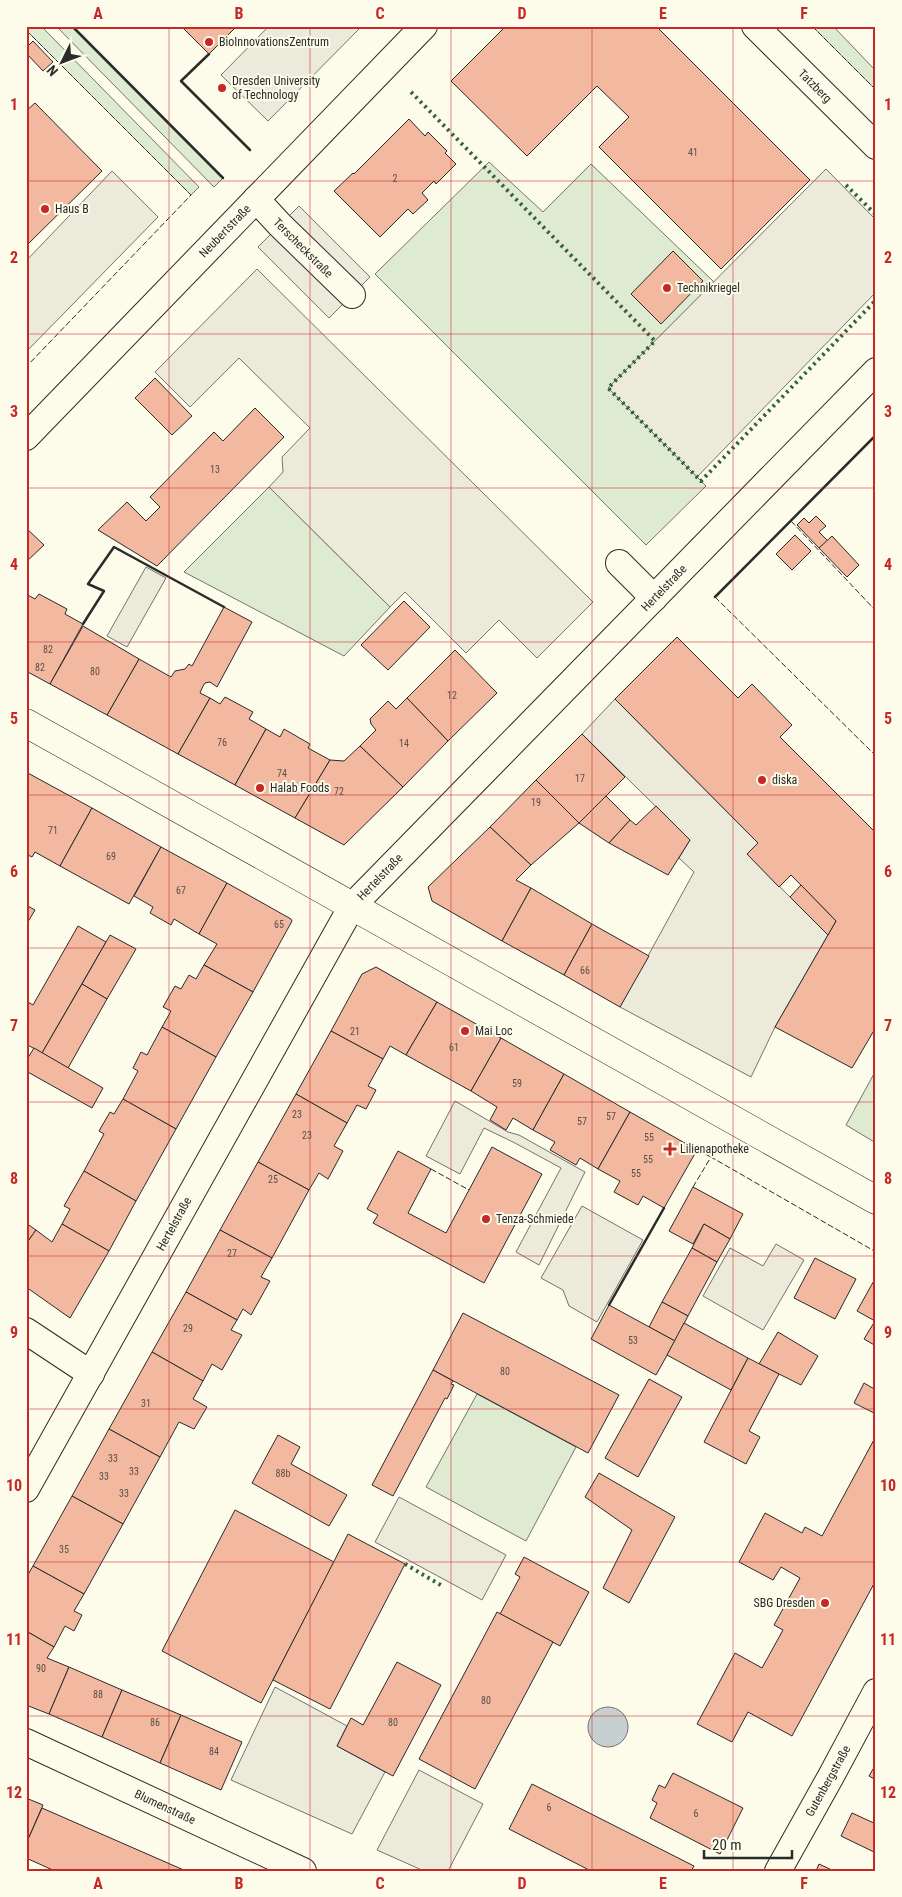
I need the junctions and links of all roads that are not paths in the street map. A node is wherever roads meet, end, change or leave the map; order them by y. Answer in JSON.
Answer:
{"nodes":[{"id":1,"x":424,"y":26,"type":"edge"},
{"id":2,"x":755,"y":26,"type":"edge"},
{"id":3,"x":876,"y":146,"type":"edge"},
{"id":4,"x":256,"y":199,"type":"junction"},
{"id":5,"x":352,"y":295,"type":"dead end"},
{"id":6,"x":876,"y":371,"type":"edge"},
{"id":7,"x":26,"y":437,"type":"edge"},
{"id":8,"x":619,"y":563,"type":"dead end"},
{"id":9,"x":654,"y":598,"type":"junction"},
{"id":10,"x":26,"y":724,"type":"edge"},
{"id":11,"x":352,"y":906,"type":"junction"},
{"id":12,"x":876,"y":1200,"type":"edge"},
{"id":13,"x":26,"y":1331,"type":"edge"},
{"id":14,"x":91,"y":1374,"type":"junction"},
{"id":15,"x":26,"y":1488,"type":"edge"},
{"id":16,"x":876,"y":1692,"type":"edge"},
{"id":17,"x":26,"y":1742,"type":"edge"},
{"id":18,"x":304,"y":1871,"type":"edge"},
{"id":19,"x":778,"y":1871,"type":"edge"}],
"edges":[{"from":1,"to":4,"type":"street","name":"Neubertstraße"},
{"from":2,"to":3,"type":"street","name":"Tatzberg"},
{"from":4,"to":5,"type":"street","name":"Terscheckstraße"},
{"from":4,"to":7,"type":"street","name":"Neubertstraße"},
{"from":6,"to":9,"type":"street","name":"Hertelstraße"},
{"from":8,"to":9,"type":"street"},
{"from":9,"to":11,"type":"street","name":"Hertelstraße"},
{"from":10,"to":11,"type":"street"},
{"from":11,"to":12,"type":"street"},
{"from":11,"to":14,"type":"street","name":"Hertelstraße"},
{"from":13,"to":14,"type":"street"},
{"from":14,"to":15,"type":"street","name":"Hertelstraße"},
{"from":16,"to":19,"type":"street","name":"Gutenbergstraße"},
{"from":17,"to":18,"type":"street","name":"Blumenstraße"}]}
